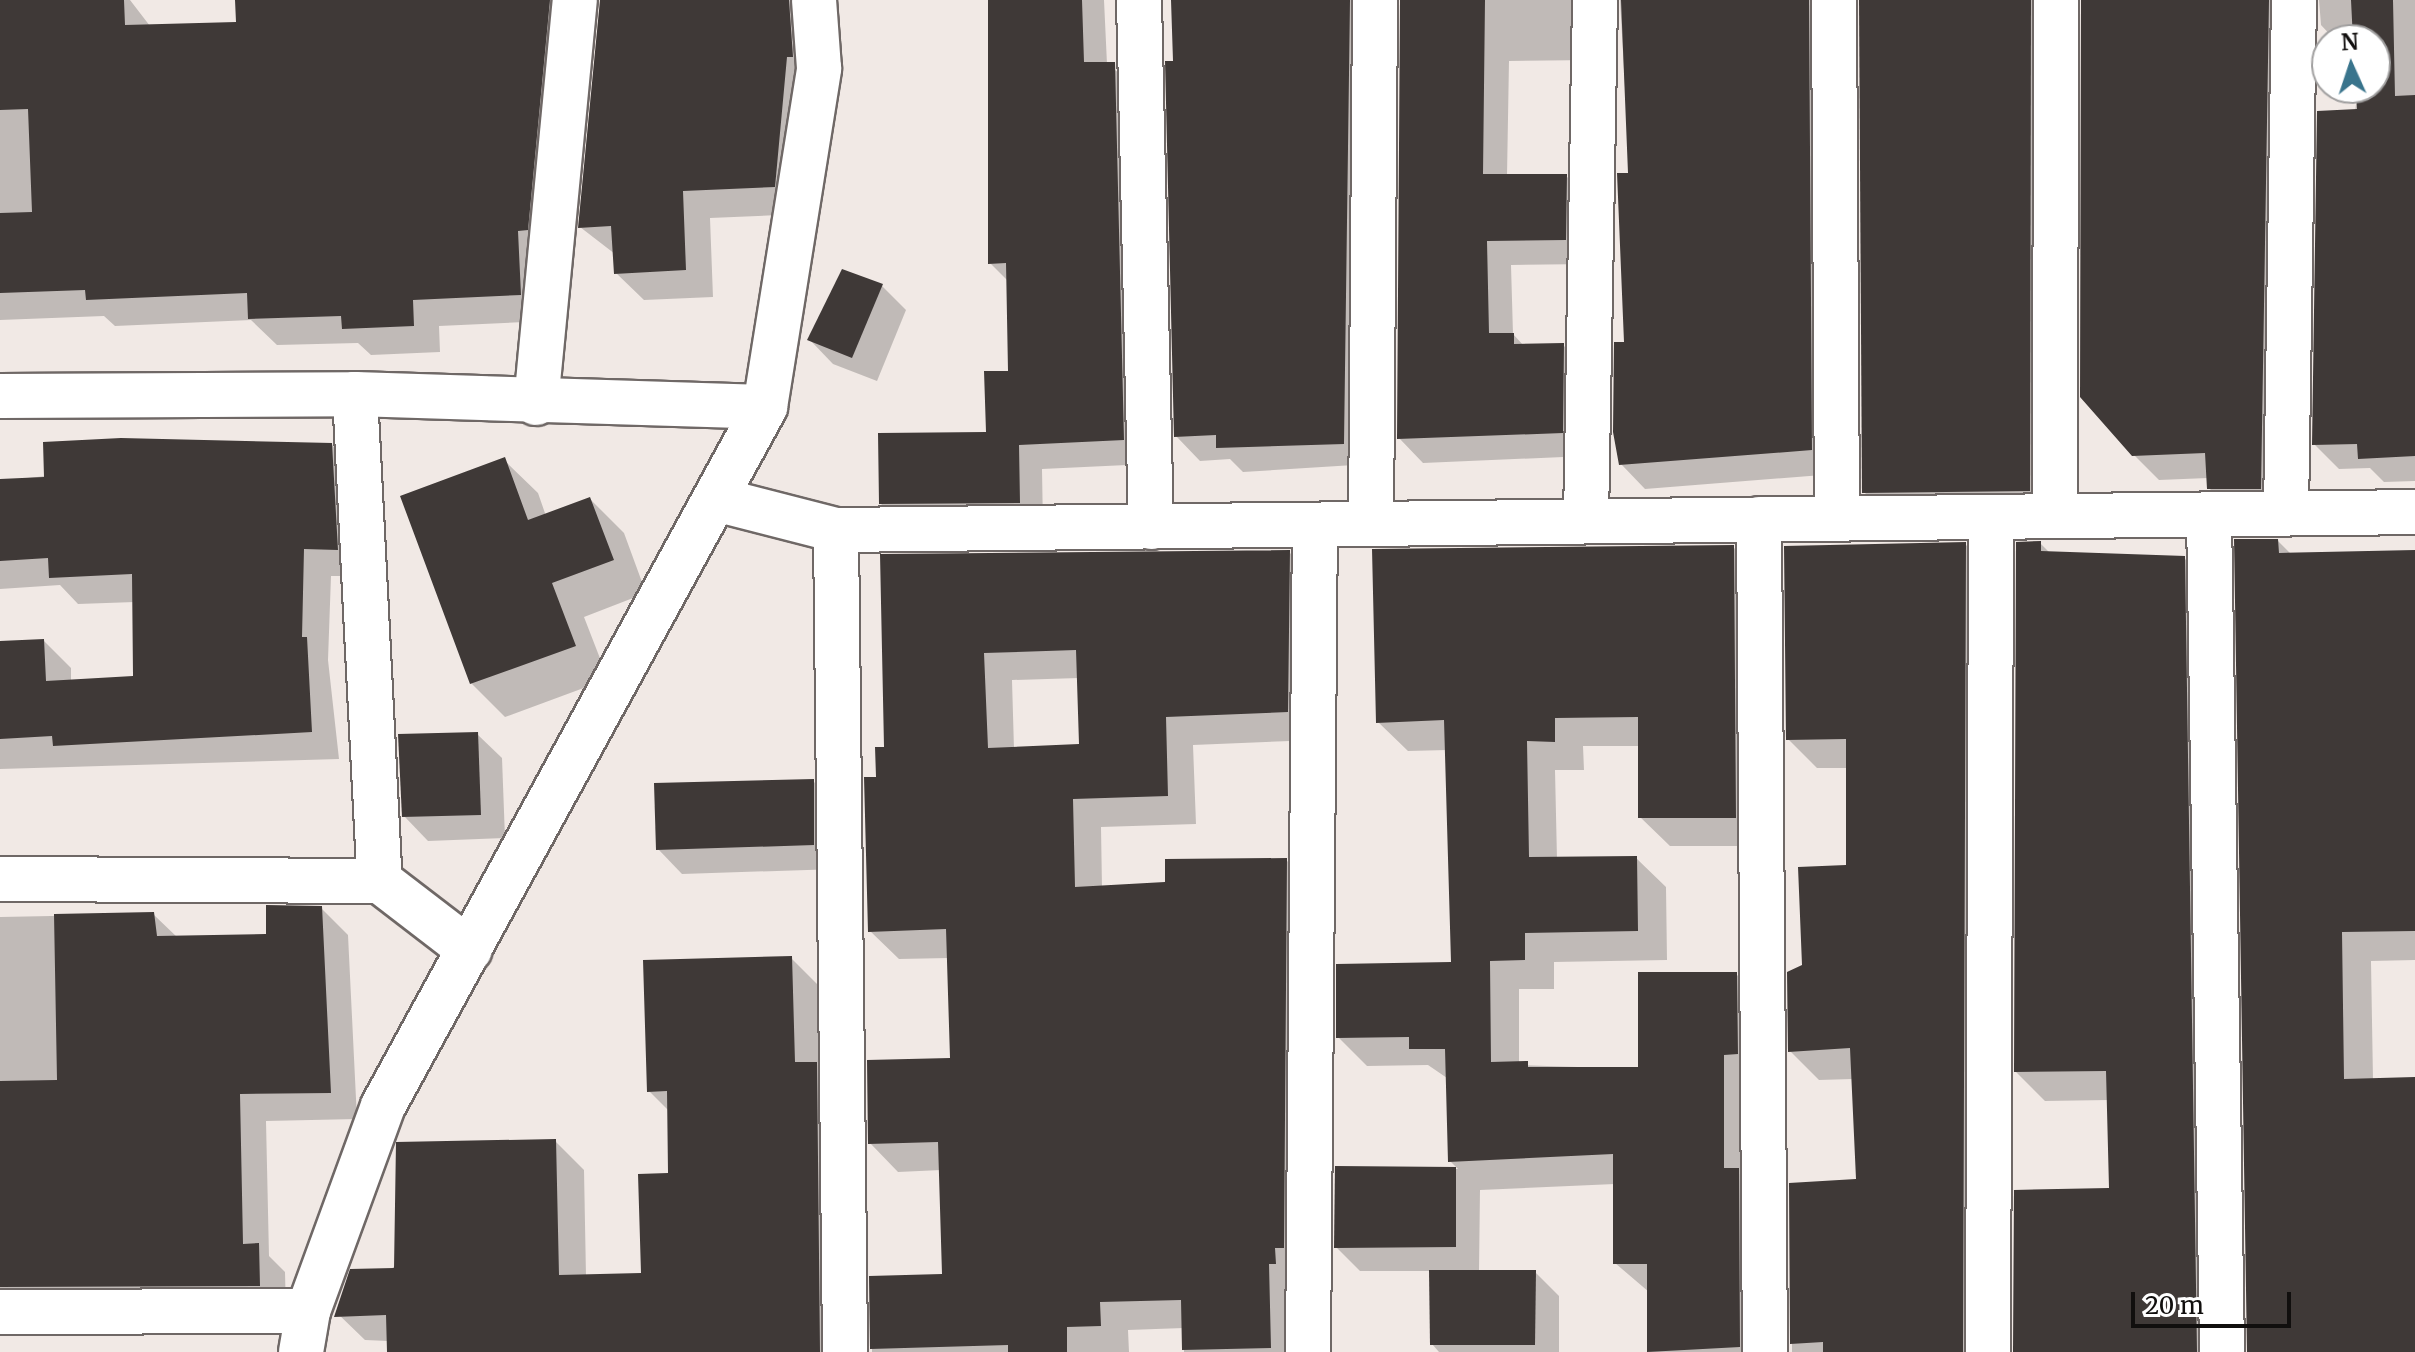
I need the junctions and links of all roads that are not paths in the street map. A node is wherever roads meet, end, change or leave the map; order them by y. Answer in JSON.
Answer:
{"nodes":[{"id":1,"x":575,"y":0,"type":"edge"},
{"id":2,"x":814,"y":0,"type":"edge"},
{"id":3,"x":1139,"y":0,"type":"edge"},
{"id":4,"x":1375,"y":0,"type":"edge"},
{"id":5,"x":1595,"y":0,"type":"edge"},
{"id":6,"x":1834,"y":0,"type":"edge"},
{"id":7,"x":2056,"y":0,"type":"edge"},
{"id":8,"x":2294,"y":0,"type":"edge"},
{"id":9,"x":355,"y":394,"type":"junction"},
{"id":10,"x":0,"y":396,"type":"edge"},
{"id":11,"x":536,"y":403,"type":"junction"},
{"id":12,"x":765,"y":407,"type":"junction"},
{"id":13,"x":719,"y":500,"type":"junction"},
{"id":14,"x":2415,"y":512,"type":"edge"},
{"id":15,"x":2286,"y":513,"type":"junction"},
{"id":16,"x":2209,"y":514,"type":"junction"},
{"id":17,"x":2055,"y":516,"type":"junction"},
{"id":18,"x":1991,"y":517,"type":"junction"},
{"id":19,"x":1759,"y":519,"type":"junction"},
{"id":20,"x":1837,"y":519,"type":"junction"},
{"id":21,"x":1586,"y":521,"type":"junction"},
{"id":22,"x":1371,"y":524,"type":"junction"},
{"id":23,"x":1315,"y":525,"type":"junction"},
{"id":24,"x":1151,"y":527,"type":"junction"},
{"id":25,"x":836,"y":530,"type":"junction"},
{"id":26,"x":0,"y":879,"type":"edge"},
{"id":27,"x":380,"y":881,"type":"junction"},
{"id":28,"x":470,"y":950,"type":"junction"},
{"id":29,"x":0,"y":1312,"type":"edge"},
{"id":30,"x":304,"y":1332,"type":"edge"},
{"id":31,"x":845,"y":1352,"type":"edge"},
{"id":32,"x":1308,"y":1352,"type":"edge"},
{"id":33,"x":1765,"y":1352,"type":"edge"},
{"id":34,"x":1988,"y":1352,"type":"edge"},
{"id":35,"x":2222,"y":1352,"type":"edge"}],
"edges":[{"from":1,"to":11,"type":"street"},
{"from":2,"to":12,"type":"street"},
{"from":3,"to":24,"type":"street"},
{"from":4,"to":22,"type":"street"},
{"from":5,"to":21,"type":"street"},
{"from":6,"to":20,"type":"street"},
{"from":7,"to":17,"type":"street"},
{"from":8,"to":15,"type":"street"},
{"from":9,"to":10,"type":"street"},
{"from":9,"to":11,"type":"street"},
{"from":9,"to":27,"type":"street"},
{"from":11,"to":12,"type":"street"},
{"from":12,"to":13,"type":"street"},
{"from":13,"to":25,"type":"street"},
{"from":13,"to":28,"type":"street"},
{"from":14,"to":15,"type":"street"},
{"from":15,"to":16,"type":"street"},
{"from":16,"to":17,"type":"street"},
{"from":16,"to":35,"type":"street"},
{"from":17,"to":18,"type":"street"},
{"from":18,"to":20,"type":"street"},
{"from":18,"to":34,"type":"street"},
{"from":19,"to":20,"type":"street"},
{"from":19,"to":21,"type":"street"},
{"from":19,"to":33,"type":"street"},
{"from":21,"to":22,"type":"street"},
{"from":22,"to":23,"type":"street"},
{"from":23,"to":24,"type":"street"},
{"from":23,"to":32,"type":"street"},
{"from":24,"to":25,"type":"street"},
{"from":25,"to":31,"type":"street"},
{"from":26,"to":27,"type":"street"},
{"from":27,"to":28,"type":"street"},
{"from":28,"to":30,"type":"street"},
{"from":29,"to":30,"type":"street"}]}
